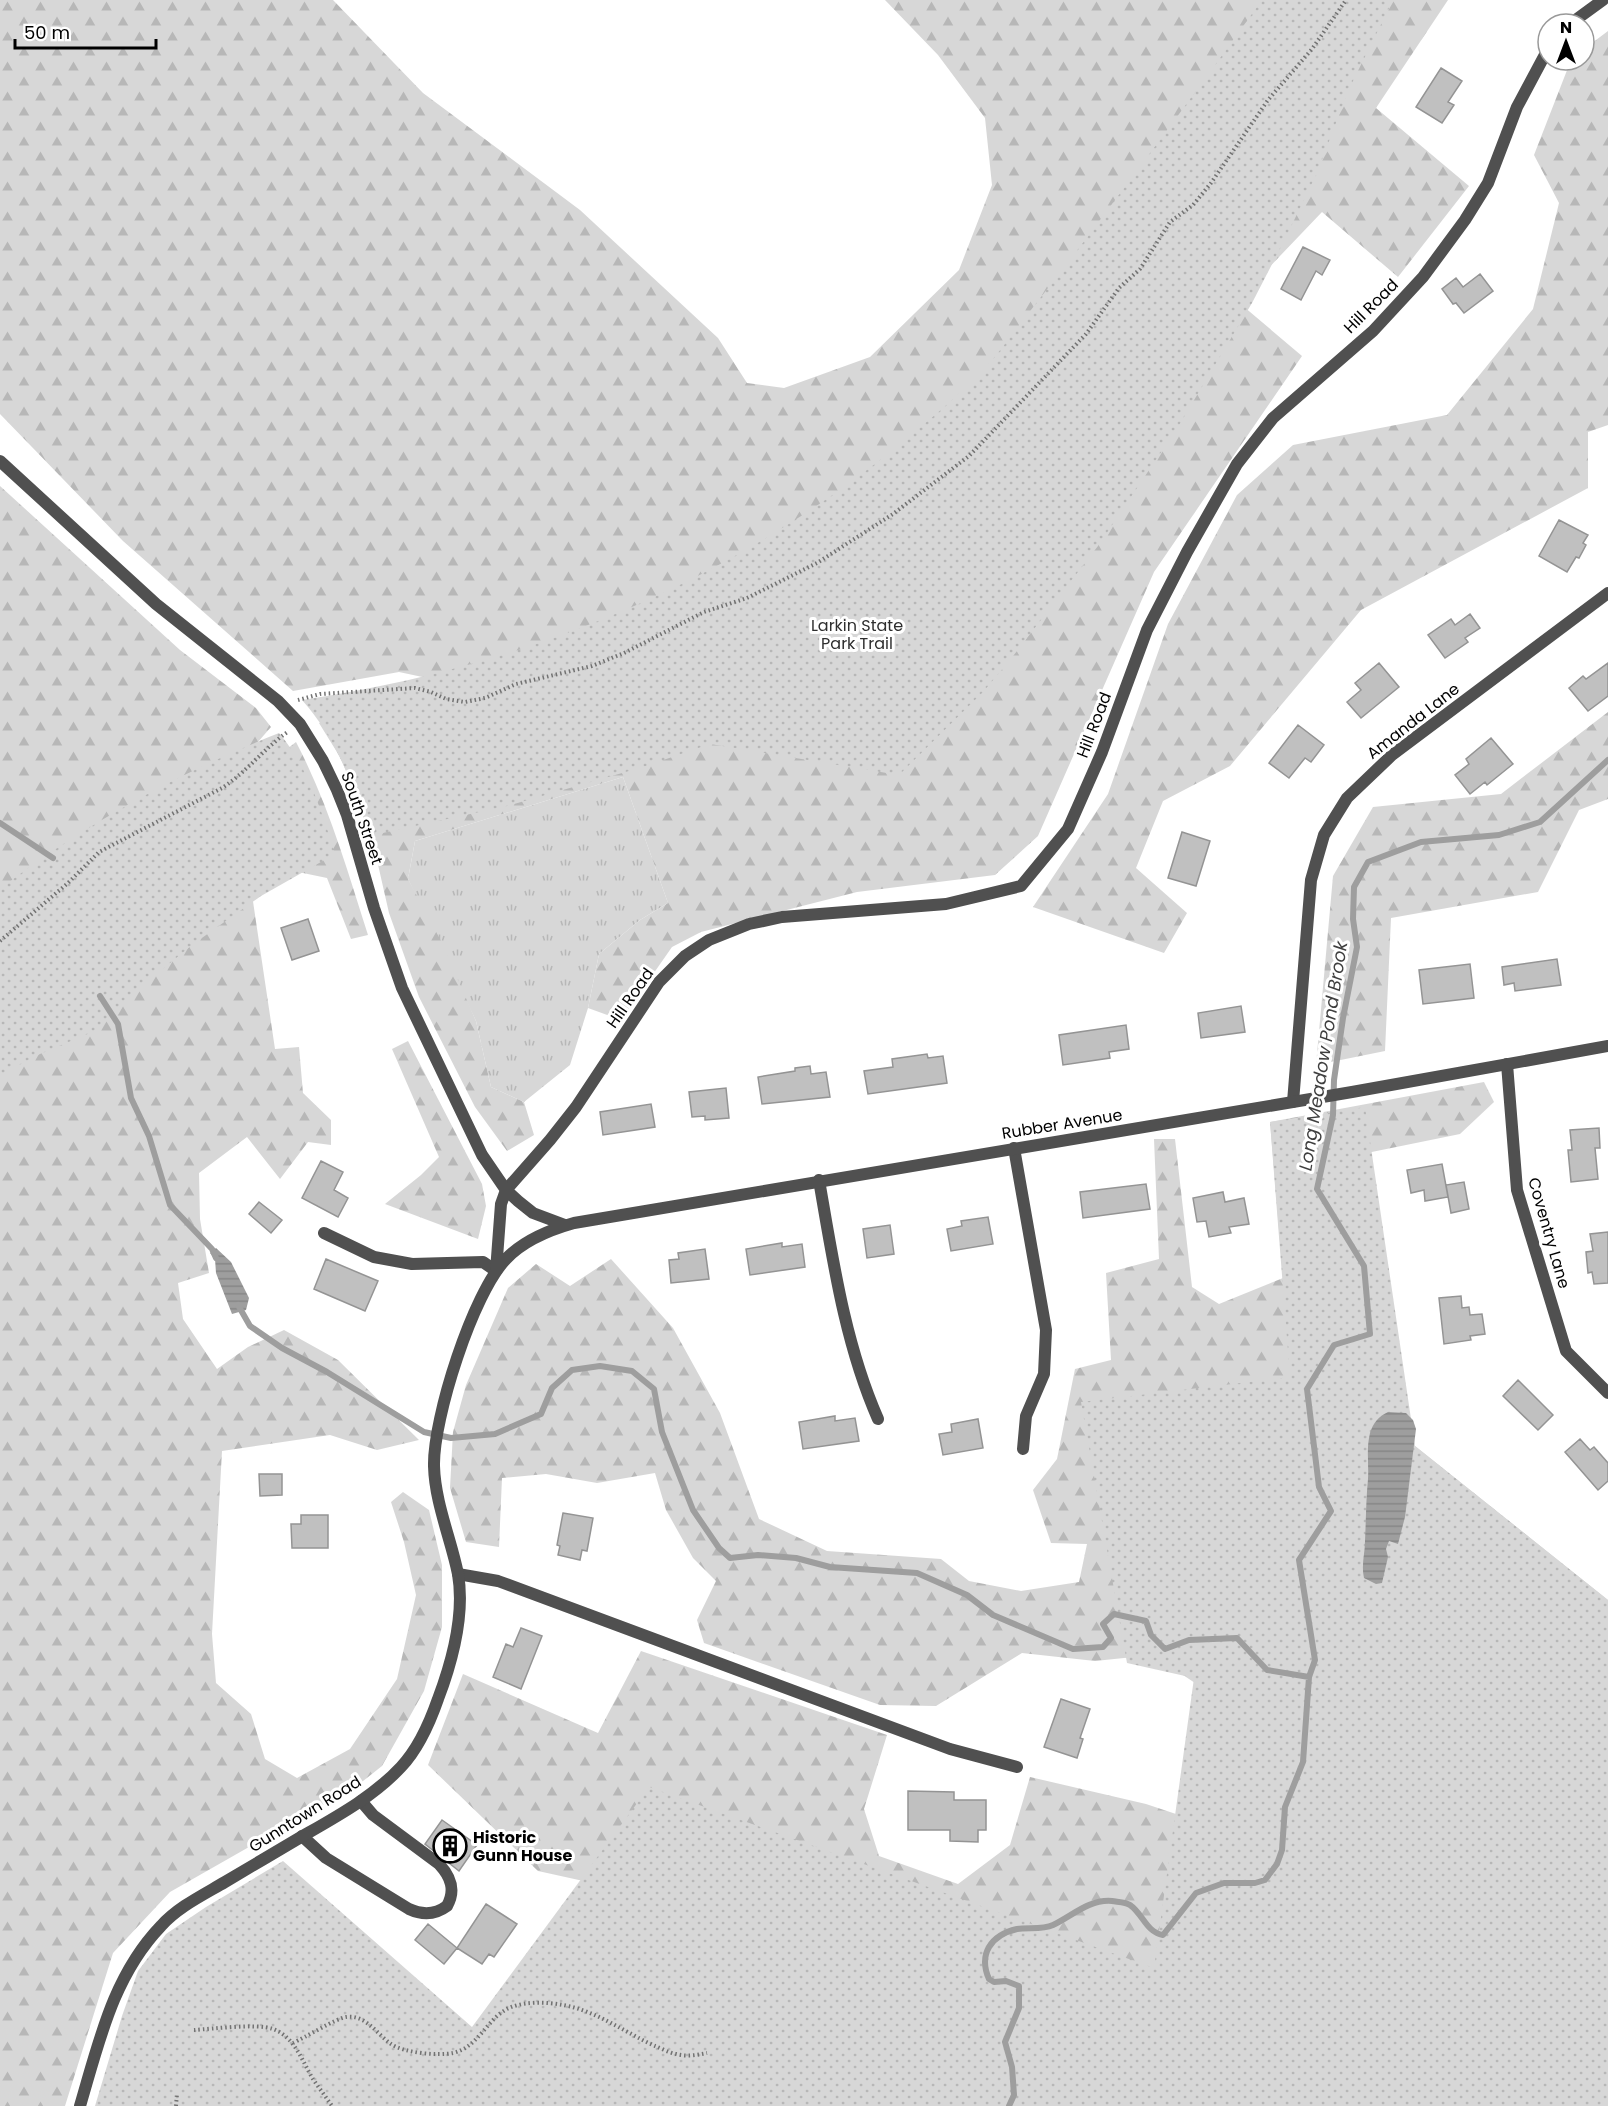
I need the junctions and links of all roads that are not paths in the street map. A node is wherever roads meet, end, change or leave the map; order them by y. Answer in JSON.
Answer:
{"nodes":[{"id":1,"x":1603,"y":0,"type":"edge"},
{"id":2,"x":1586,"y":12,"type":"edge"},
{"id":3,"x":1536,"y":71,"type":"edge"},
{"id":4,"x":0,"y":461,"type":"edge"},
{"id":5,"x":1608,"y":593,"type":"edge"},
{"id":6,"x":1608,"y":1046,"type":"edge"},
{"id":7,"x":1507,"y":1064,"type":"junction"},
{"id":8,"x":1293,"y":1102,"type":"junction"},
{"id":9,"x":1014,"y":1148,"type":"junction"},
{"id":10,"x":819,"y":1180,"type":"junction"},
{"id":11,"x":506,"y":1190,"type":"junction"},
{"id":12,"x":565,"y":1225,"type":"junction"},
{"id":13,"x":324,"y":1233,"type":"dead end"},
{"id":14,"x":525,"y":1244,"type":"joint"},
{"id":15,"x":496,"y":1271,"type":"junction"},
{"id":16,"x":1608,"y":1393,"type":"edge"},
{"id":17,"x":878,"y":1419,"type":"dead end"},
{"id":18,"x":1023,"y":1449,"type":"dead end"},
{"id":19,"x":458,"y":1574,"type":"junction"},
{"id":20,"x":1017,"y":1767,"type":"dead end"},
{"id":21,"x":361,"y":1801,"type":"junction"},
{"id":22,"x":302,"y":1836,"type":"junction"},
{"id":23,"x":81,"y":2106,"type":"edge"}],
"edges":[{"from":1,"to":2,"type":"street"},
{"from":3,"to":11,"type":"street","name":"Hill Road"},
{"from":4,"to":11,"type":"street","name":"South Street"},
{"from":5,"to":8,"type":"street","name":"Amanda Lane"},
{"from":6,"to":7,"type":"street","name":"Rubber Avenue"},
{"from":7,"to":8,"type":"street","name":"Rubber Avenue"},
{"from":7,"to":16,"type":"street","name":"Coventry Lane"},
{"from":8,"to":9,"type":"street","name":"Rubber Avenue"},
{"from":9,"to":10,"type":"street","name":"Rubber Avenue"},
{"from":9,"to":18,"type":"street"},
{"from":10,"to":12,"type":"street","name":"Rubber Avenue"},
{"from":10,"to":17,"type":"street"},
{"from":11,"to":12,"type":"street","name":"South Street"},
{"from":11,"to":15,"type":"street"},
{"from":12,"to":14,"type":"street","name":"Rubber Avenue"},
{"from":13,"to":15,"type":"street"},
{"from":14,"to":15,"type":"street","name":"Gunntown Road"},
{"from":15,"to":19,"type":"street","name":"Gunntown Road"},
{"from":19,"to":20,"type":"street"},
{"from":19,"to":21,"type":"street","name":"Gunntown Road"},
{"from":21,"to":22,"type":"street","name":"Gunntown Road"},
{"from":21,"to":22,"type":"street"},
{"from":22,"to":23,"type":"street","name":"Gunntown Road"}]}
